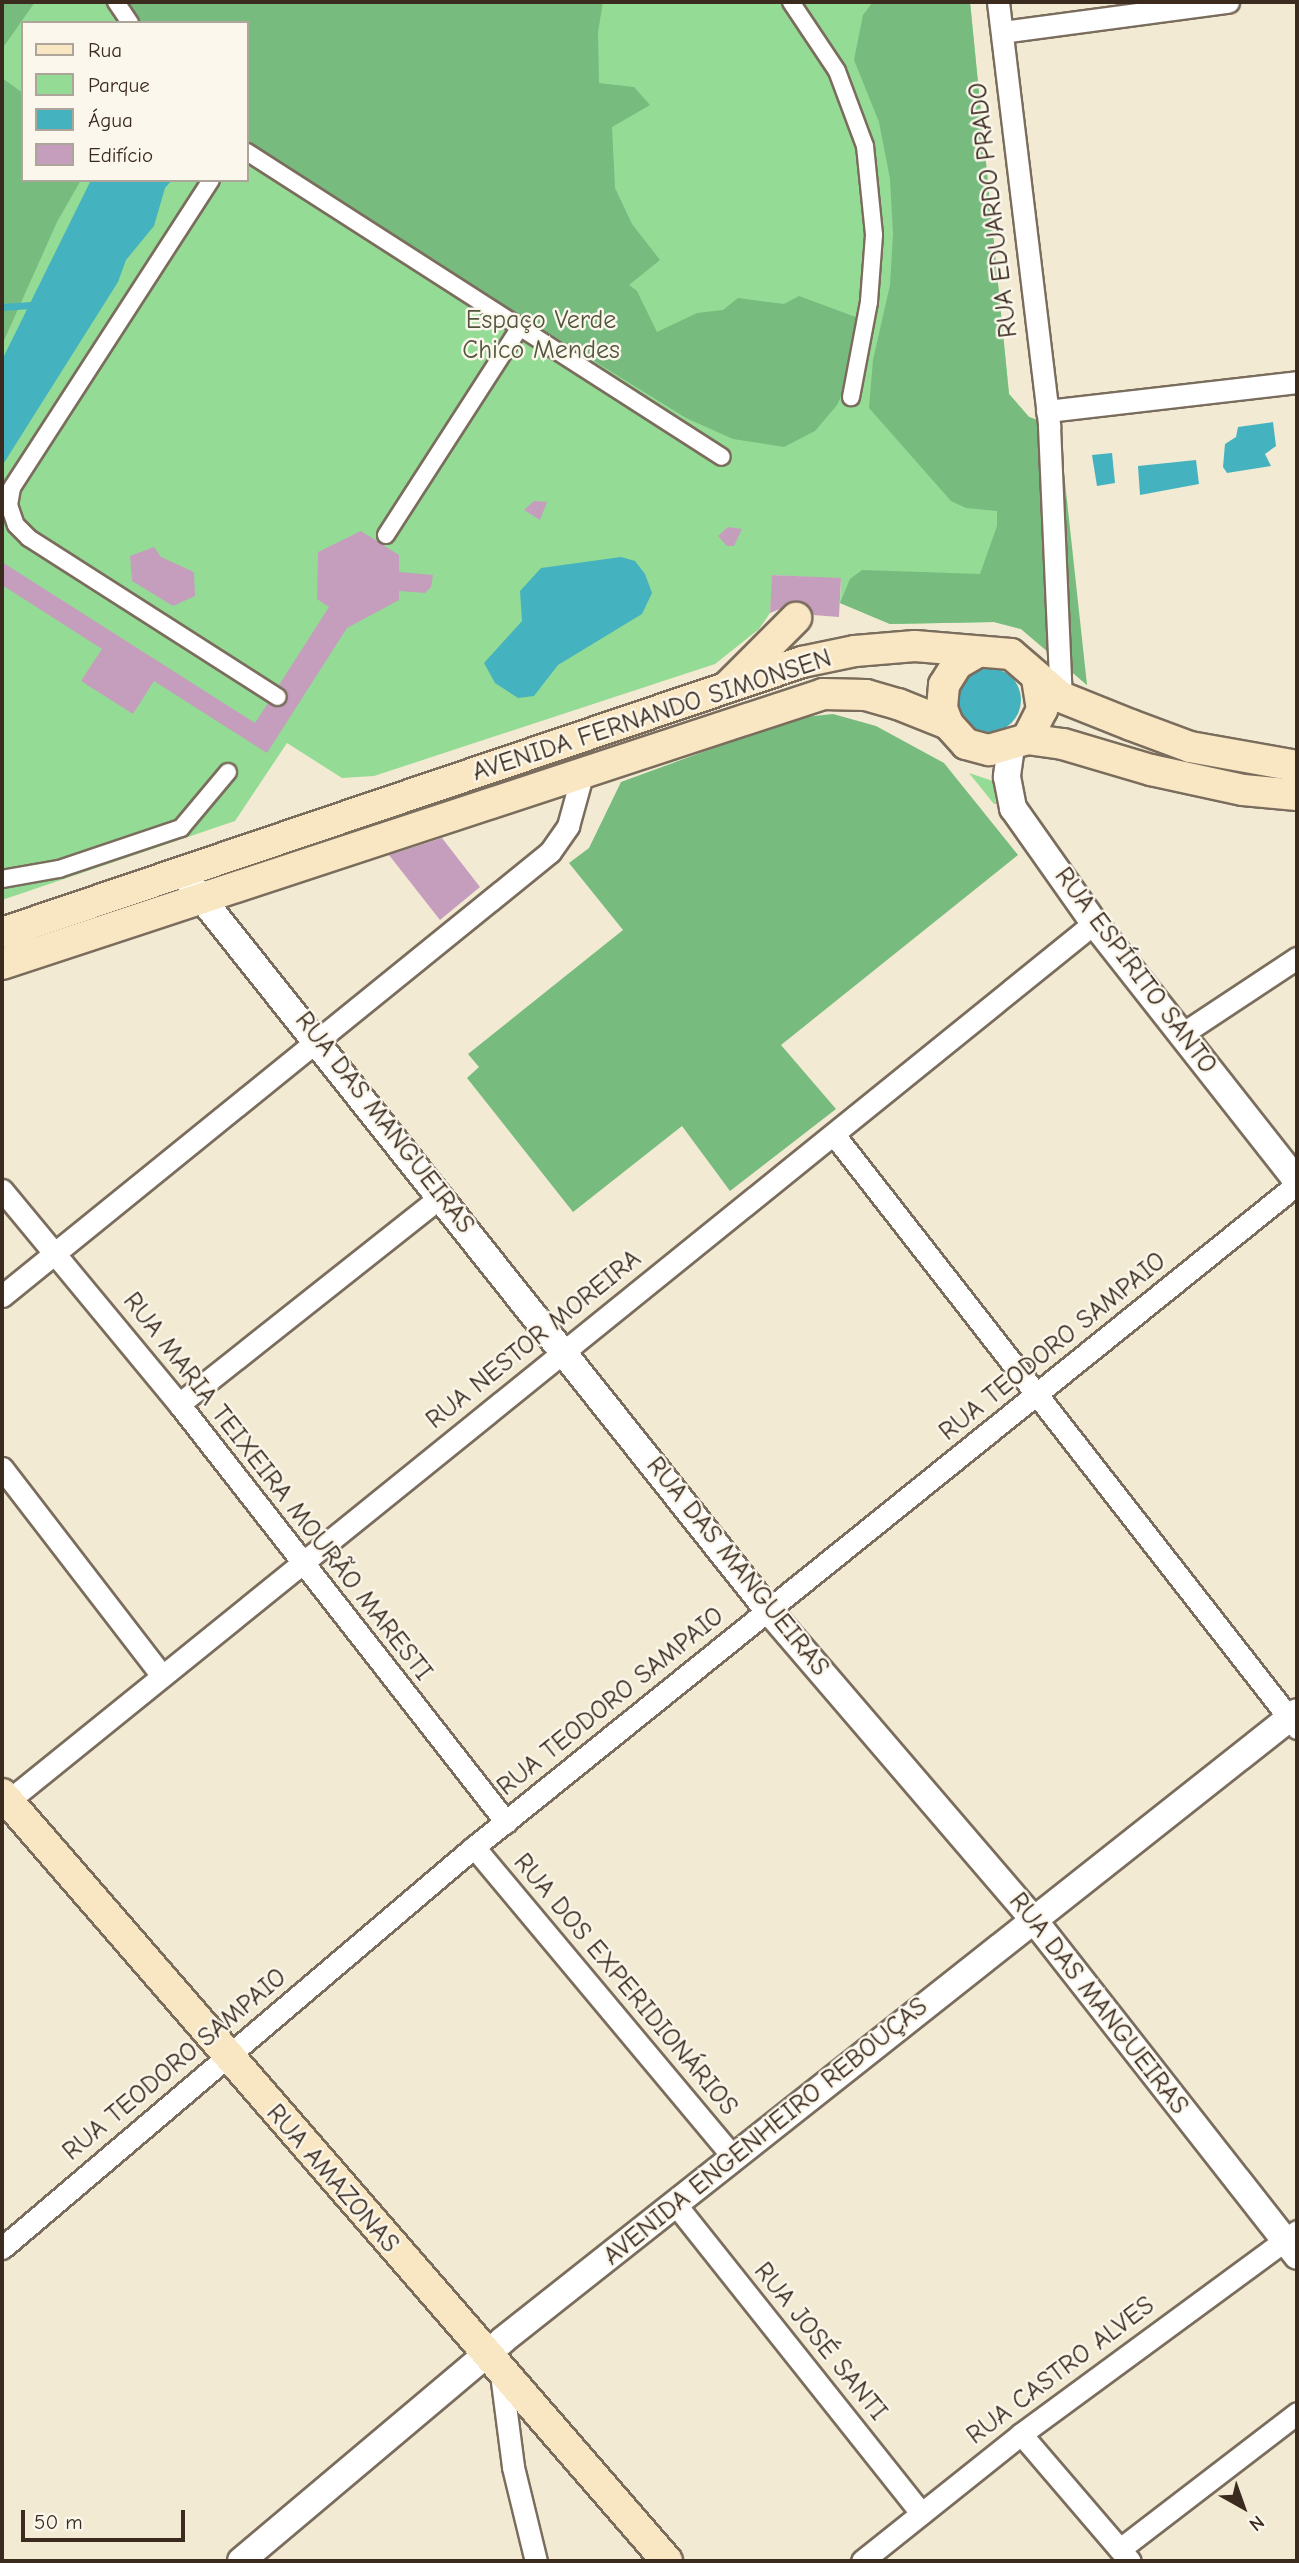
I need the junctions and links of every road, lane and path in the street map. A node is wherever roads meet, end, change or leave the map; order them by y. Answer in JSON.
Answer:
{"nodes":[{"id":1,"x":116,"y":2,"type":"edge"},
{"id":2,"x":791,"y":2,"type":"edge"},
{"id":3,"x":998,"y":2,"type":"edge"},
{"id":4,"x":1228,"y":2,"type":"edge"},
{"id":5,"x":129,"y":21,"type":"edge"},
{"id":6,"x":1002,"y":32,"type":"junction"},
{"id":7,"x":248,"y":153,"type":"edge"},
{"id":8,"x":210,"y":182,"type":"edge"},
{"id":9,"x":519,"y":329,"type":"junction"},
{"id":10,"x":1297,"y":382,"type":"edge"},
{"id":11,"x":851,"y":397,"type":"dead end"},
{"id":12,"x":1047,"y":411,"type":"junction"},
{"id":13,"x":722,"y":457,"type":"dead end"},
{"id":14,"x":386,"y":535,"type":"dead end"},
{"id":15,"x":796,"y":618,"type":"dead end"},
{"id":16,"x":976,"y":653,"type":"junction"},
{"id":17,"x":1037,"y":677,"type":"junction"},
{"id":18,"x":726,"y":689,"type":"junction"},
{"id":19,"x":278,"y":697,"type":"dead end"},
{"id":20,"x":1061,"y":697,"type":"junction"},
{"id":21,"x":948,"y":724,"type":"junction"},
{"id":22,"x":1019,"y":743,"type":"junction"},
{"id":23,"x":1297,"y":766,"type":"edge"},
{"id":24,"x":228,"y":772,"type":"dead end"},
{"id":25,"x":583,"y":772,"type":"junction"},
{"id":26,"x":1297,"y":795,"type":"edge"},
{"id":27,"x":182,"y":873,"type":"junction"},
{"id":28,"x":2,"y":878,"type":"edge"},
{"id":29,"x":202,"y":898,"type":"junction"},
{"id":30,"x":1094,"y":923,"type":"junction"},
{"id":31,"x":2,"y":933,"type":"edge"},
{"id":32,"x":1297,"y":958,"type":"edge"},
{"id":33,"x":2,"y":964,"type":"edge"},
{"id":34,"x":1182,"y":1034,"type":"junction"},
{"id":35,"x":318,"y":1040,"type":"junction"},
{"id":36,"x":835,"y":1136,"type":"junction"},
{"id":37,"x":1297,"y":1182,"type":"edge"},
{"id":38,"x":2,"y":1189,"type":"edge"},
{"id":39,"x":441,"y":1196,"type":"junction"},
{"id":40,"x":55,"y":1254,"type":"junction"},
{"id":41,"x":2,"y":1296,"type":"edge"},
{"id":42,"x":564,"y":1350,"type":"junction"},
{"id":43,"x":1035,"y":1398,"type":"junction"},
{"id":44,"x":178,"y":1404,"type":"junction"},
{"id":45,"x":2,"y":1468,"type":"edge"},
{"id":46,"x":302,"y":1563,"type":"junction"},
{"id":47,"x":769,"y":1611,"type":"junction"},
{"id":48,"x":162,"y":1676,"type":"junction"},
{"id":49,"x":1295,"y":1719,"type":"edge"},
{"id":50,"x":5,"y":1797,"type":"edge"},
{"id":51,"x":506,"y":1822,"type":"junction"},
{"id":52,"x":474,"y":1847,"type":"junction"},
{"id":53,"x":1033,"y":1919,"type":"junction"},
{"id":54,"x":228,"y":2057,"type":"junction"},
{"id":55,"x":734,"y":2158,"type":"junction"},
{"id":56,"x":676,"y":2206,"type":"junction"},
{"id":57,"x":1293,"y":2242,"type":"edge"},
{"id":58,"x":2,"y":2248,"type":"edge"},
{"id":59,"x":493,"y":2365,"type":"junction"},
{"id":60,"x":1297,"y":2413,"type":"edge"},
{"id":61,"x":1021,"y":2434,"type":"junction"},
{"id":62,"x":921,"y":2513,"type":"junction"},
{"id":63,"x":886,"y":2554,"type":"edge"},
{"id":64,"x":1125,"y":2555,"type":"edge"},
{"id":65,"x":241,"y":2561,"type":"edge"},
{"id":66,"x":536,"y":2561,"type":"edge"},
{"id":67,"x":667,"y":2561,"type":"edge"},
{"id":68,"x":862,"y":2561,"type":"edge"}],
"edges":[{"from":1,"to":5,"type":"street"},
{"from":2,"to":11,"type":"street"},
{"from":3,"to":6,"type":"street","name":"RUA EDUARDO PRADO"},
{"from":4,"to":6,"type":"street"},
{"from":6,"to":12,"type":"street","name":"RUA EDUARDO PRADO"},
{"from":7,"to":9,"type":"street"},
{"from":8,"to":19,"type":"street"},
{"from":9,"to":13,"type":"street"},
{"from":9,"to":14,"type":"street"},
{"from":10,"to":12,"type":"street"},
{"from":12,"to":20,"type":"street","name":"RUA EDUARDO PRADO"},
{"from":15,"to":18,"type":"main road"},
{"from":16,"to":17,"type":"main road","name":"AVENIDA FERNANDO SIMONSEN"},
{"from":16,"to":18,"type":"main road","name":"AVENIDA FERNANDO SIMONSEN"},
{"from":16,"to":21,"type":"main road"},
{"from":17,"to":20,"type":"main road","name":"AVENIDA FERNANDO SIMONSEN"},
{"from":17,"to":22,"type":"main road"},
{"from":18,"to":27,"type":"main road","name":"AVENIDA FERNANDO SIMONSEN"},
{"from":20,"to":23,"type":"main road","name":"AVENIDA FERNANDO SIMONSEN"},
{"from":21,"to":22,"type":"main road","name":"AVENIDA FERNANDO SIMONSEN"},
{"from":21,"to":25,"type":"main road","name":"AVENIDA FERNANDO SIMONSEN"},
{"from":22,"to":26,"type":"main road","name":"AVENIDA FERNANDO SIMONSEN"},
{"from":22,"to":30,"type":"street","name":"RUA ESPÍRITO SANTO"},
{"from":24,"to":28,"type":"street"},
{"from":25,"to":29,"type":"main road","name":"AVENIDA FERNANDO SIMONSEN"},
{"from":25,"to":35,"type":"street"},
{"from":27,"to":29,"type":"street","name":"RUA DAS MANGUEIRAS"},
{"from":27,"to":31,"type":"main road","name":"AVENIDA FERNANDO SIMONSEN"},
{"from":29,"to":33,"type":"main road","name":"AVENIDA FERNANDO SIMONSEN"},
{"from":29,"to":35,"type":"street","name":"RUA DAS MANGUEIRAS"},
{"from":30,"to":34,"type":"street","name":"RUA ESPÍRITO SANTO"},
{"from":30,"to":36,"type":"street","name":"RUA NESTOR MOREIRA"},
{"from":32,"to":34,"type":"street"},
{"from":34,"to":37,"type":"street","name":"RUA ESPÍRITO SANTO"},
{"from":35,"to":39,"type":"street","name":"RUA DAS MANGUEIRAS"},
{"from":35,"to":40,"type":"street"},
{"from":36,"to":42,"type":"street","name":"RUA NESTOR MOREIRA"},
{"from":36,"to":43,"type":"street"},
{"from":37,"to":43,"type":"street","name":"RUA TEODORO SAMPAIO"},
{"from":38,"to":40,"type":"street","name":"RUA MARIA TEIXEIRA MOURÃO MARESTI"},
{"from":39,"to":42,"type":"street","name":"RUA DAS MANGUEIRAS"},
{"from":39,"to":44,"type":"street"},
{"from":40,"to":41,"type":"street"},
{"from":40,"to":44,"type":"street","name":"RUA MARIA TEIXEIRA MOURÃO MARESTI"},
{"from":42,"to":46,"type":"street","name":"RUA NESTOR MOREIRA"},
{"from":42,"to":47,"type":"street","name":"RUA DAS MANGUEIRAS"},
{"from":43,"to":47,"type":"street","name":"RUA TEODORO SAMPAIO"},
{"from":43,"to":49,"type":"street"},
{"from":44,"to":46,"type":"street","name":"RUA MARIA TEIXEIRA MOURÃO MARESTI"},
{"from":45,"to":48,"type":"street"},
{"from":46,"to":48,"type":"street","name":"RUA NESTOR MOREIRA"},
{"from":46,"to":51,"type":"street","name":"RUA MARIA TEIXEIRA MOURÃO MARESTI"},
{"from":47,"to":51,"type":"street","name":"RUA TEODORO SAMPAIO"},
{"from":47,"to":53,"type":"street","name":"RUA DAS MANGUEIRAS"},
{"from":48,"to":50,"type":"street","name":"RUA NESTOR MOREIRA"},
{"from":49,"to":53,"type":"street","name":"AVENIDA ENGENHEIRO REBOUÇAS"},
{"from":50,"to":54,"type":"main road","name":"RUA AMAZONAS"},
{"from":51,"to":52,"type":"street","name":"RUA TEODORO SAMPAIO"},
{"from":52,"to":54,"type":"street","name":"RUA TEODORO SAMPAIO"},
{"from":52,"to":55,"type":"street","name":"RUA DOS EXPERIDIONÁRIOS"},
{"from":53,"to":55,"type":"street","name":"AVENIDA ENGENHEIRO REBOUÇAS"},
{"from":53,"to":57,"type":"street","name":"RUA DAS MANGUEIRAS"},
{"from":54,"to":58,"type":"street","name":"RUA TEODORO SAMPAIO"},
{"from":54,"to":59,"type":"main road","name":"RUA AMAZONAS"},
{"from":55,"to":56,"type":"street","name":"AVENIDA ENGENHEIRO REBOUÇAS"},
{"from":56,"to":59,"type":"street","name":"AVENIDA ENGENHEIRO REBOUÇAS"},
{"from":56,"to":62,"type":"street","name":"RUA JOSÉ SANTI"},
{"from":57,"to":61,"type":"street","name":"RUA CASTRO ALVES"},
{"from":59,"to":65,"type":"street","name":"AVENIDA ENGENHEIRO REBOUÇAS"},
{"from":59,"to":66,"type":"street"},
{"from":59,"to":67,"type":"main road","name":"RUA AMAZONAS"},
{"from":60,"to":64,"type":"street"},
{"from":61,"to":62,"type":"street","name":"RUA CASTRO ALVES"},
{"from":61,"to":64,"type":"street"},
{"from":62,"to":63,"type":"street","name":"RUA CASTRO ALVES"},
{"from":63,"to":68,"type":"street","name":"RUA CASTRO ALVES"}]}
